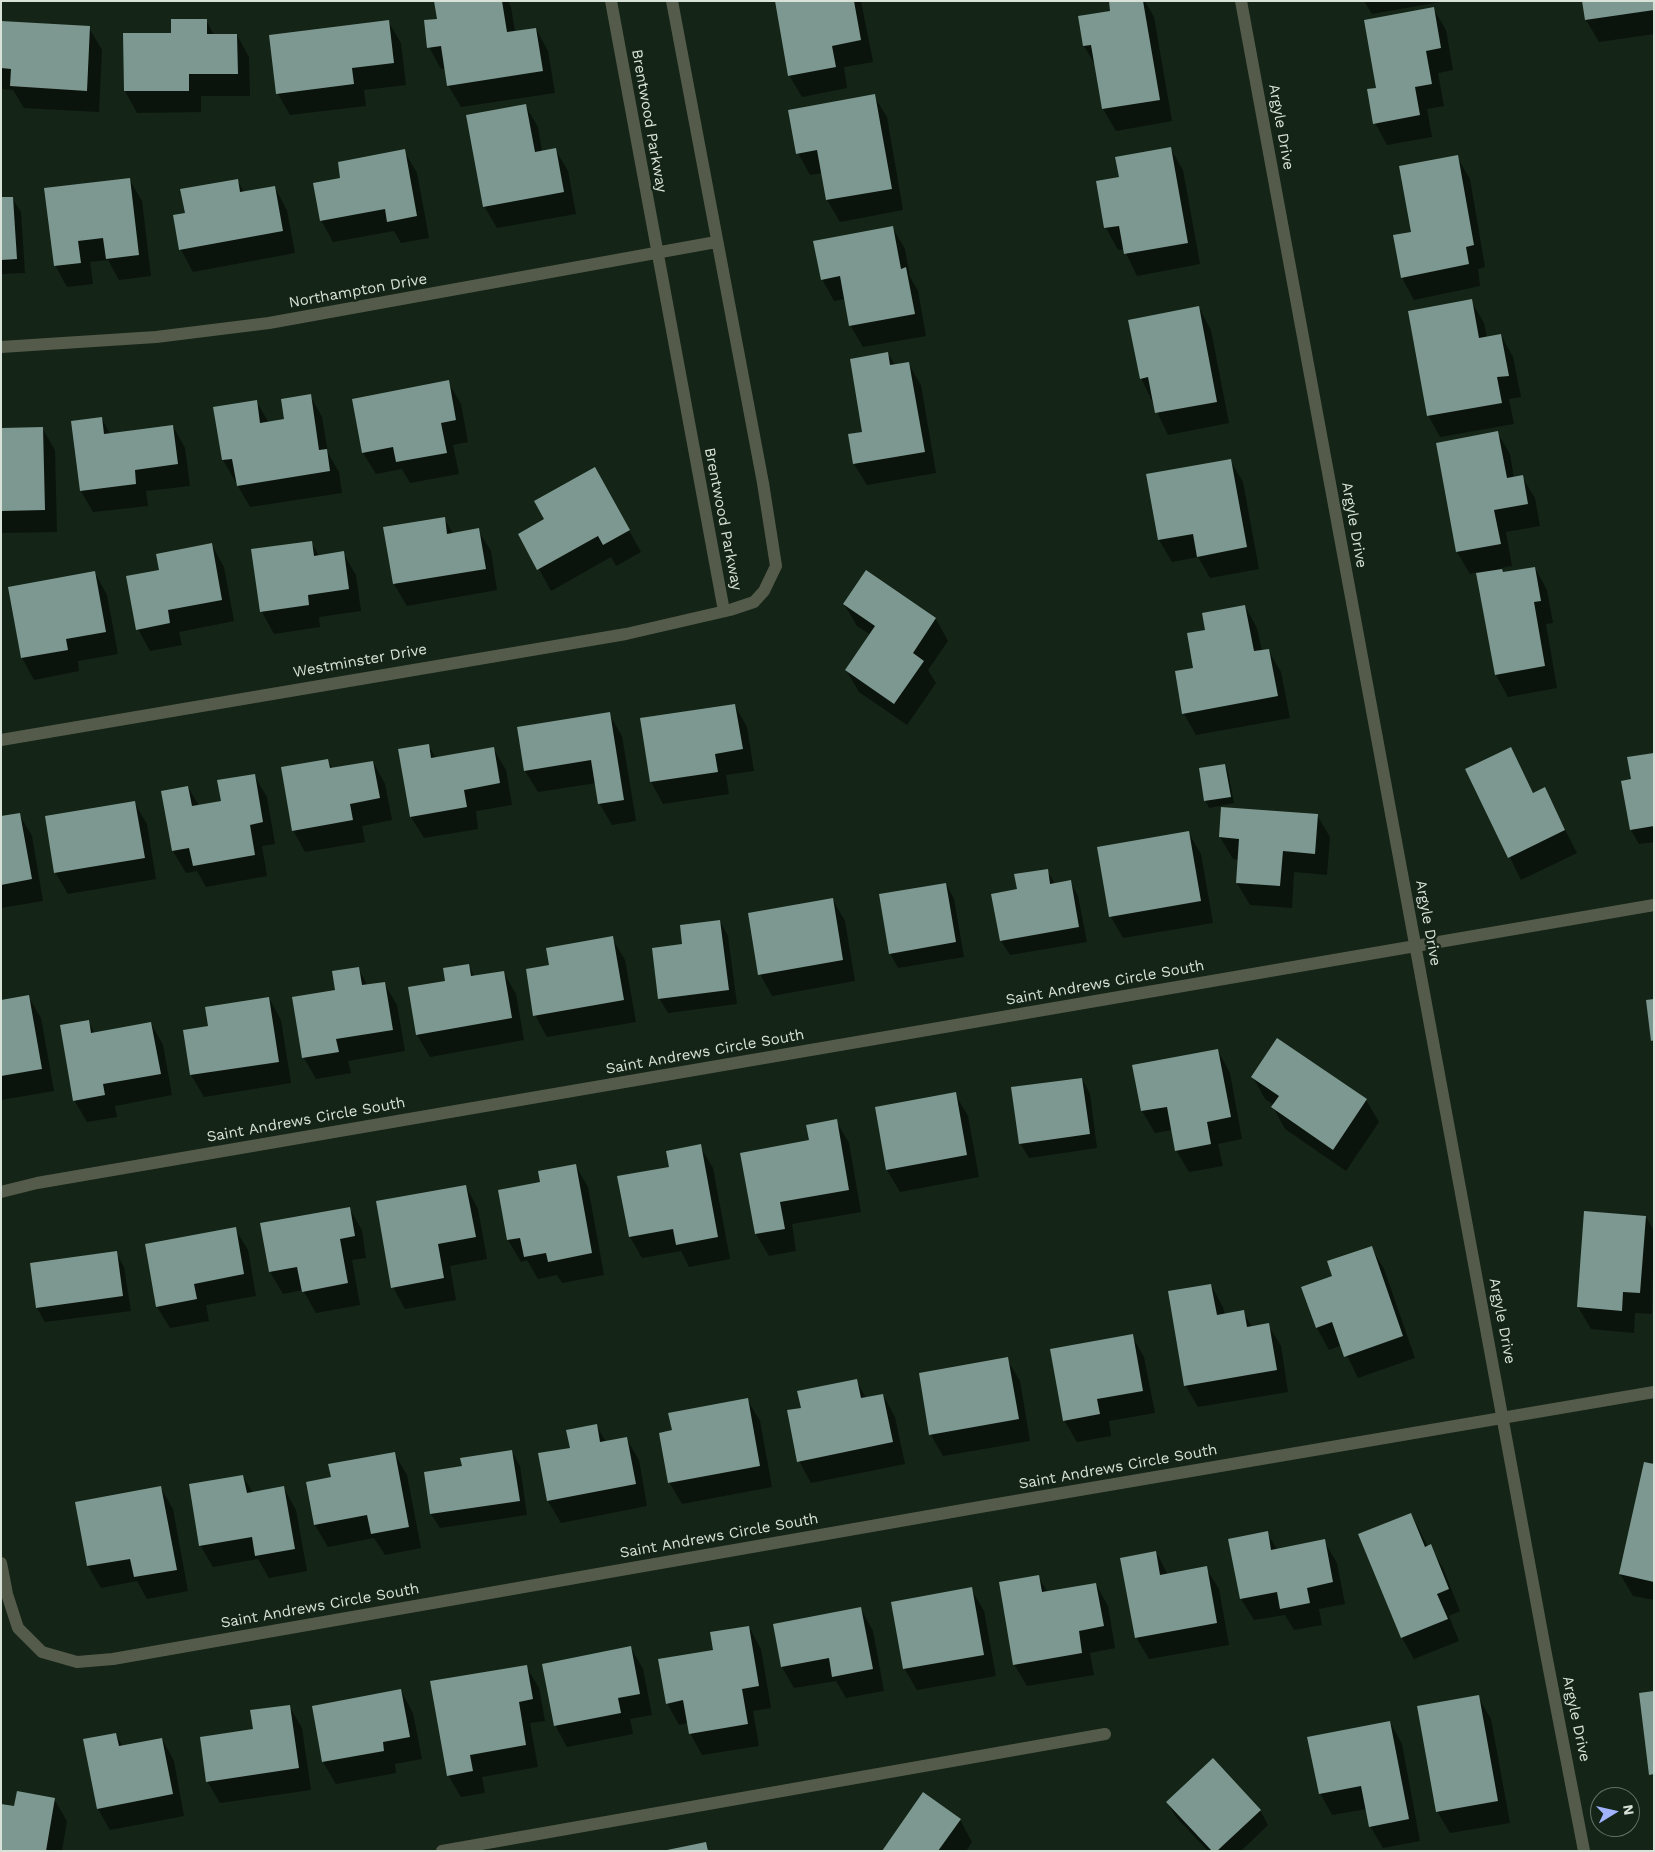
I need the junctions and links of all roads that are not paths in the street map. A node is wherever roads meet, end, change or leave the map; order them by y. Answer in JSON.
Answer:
{"nodes":[{"id":1,"x":611,"y":1,"type":"edge"},
{"id":2,"x":672,"y":1,"type":"edge"},
{"id":3,"x":1241,"y":1,"type":"edge"},
{"id":4,"x":716,"y":242,"type":"junction"},
{"id":5,"x":657,"y":253,"type":"junction"},
{"id":6,"x":1,"y":347,"type":"edge"},
{"id":7,"x":724,"y":611,"type":"junction"},
{"id":8,"x":1,"y":740,"type":"edge"},
{"id":9,"x":1654,"y":904,"type":"edge"},
{"id":10,"x":1416,"y":946,"type":"junction"},
{"id":11,"x":1,"y":1192,"type":"edge"},
{"id":12,"x":1654,"y":1392,"type":"edge"},
{"id":13,"x":1503,"y":1418,"type":"junction"},
{"id":14,"x":1,"y":1562,"type":"edge"},
{"id":15,"x":1105,"y":1734,"type":"dead end"},
{"id":16,"x":442,"y":1851,"type":"edge"},
{"id":17,"x":1584,"y":1851,"type":"edge"}],
"edges":[{"from":1,"to":5,"type":"street","name":"Brentwood Parkway"},
{"from":2,"to":4,"type":"street","name":"Brentwood Parkway"},
{"from":3,"to":10,"type":"street","name":"Argyle Drive"},
{"from":4,"to":5,"type":"street","name":"Northampton Drive"},
{"from":4,"to":7,"type":"street","name":"Brentwood Parkway"},
{"from":5,"to":6,"type":"street","name":"Northampton Drive"},
{"from":5,"to":7,"type":"street","name":"Brentwood Parkway"},
{"from":7,"to":8,"type":"street","name":"Westminster Drive"},
{"from":9,"to":10,"type":"street","name":"Saint Andrews Circle South"},
{"from":10,"to":11,"type":"street","name":"Saint Andrews Circle South"},
{"from":10,"to":13,"type":"street","name":"Argyle Drive"},
{"from":12,"to":13,"type":"street","name":"Saint Andrews Circle South"},
{"from":13,"to":14,"type":"street","name":"Saint Andrews Circle South"},
{"from":13,"to":17,"type":"street","name":"Argyle Drive"},
{"from":15,"to":16,"type":"street"}]}
